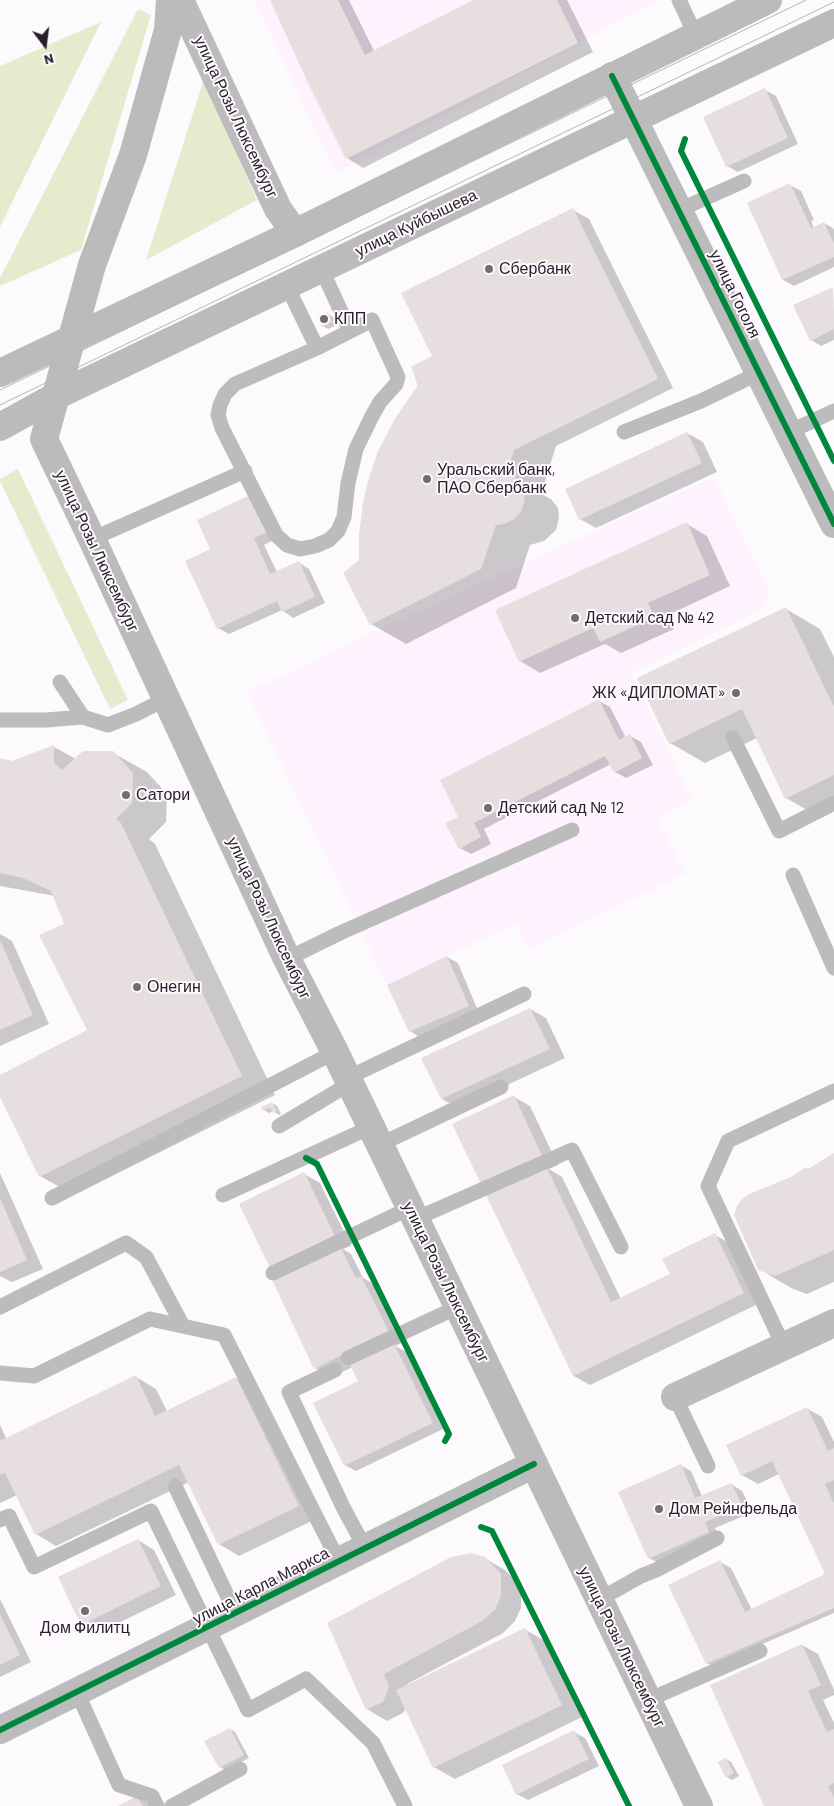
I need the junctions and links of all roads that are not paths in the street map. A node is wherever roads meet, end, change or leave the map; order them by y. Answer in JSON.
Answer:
{"nodes":[{"id":1,"x":170,"y":0,"type":"edge"},
{"id":2,"x":180,"y":0,"type":"edge"},
{"id":3,"x":679,"y":0,"type":"edge"},
{"id":4,"x":768,"y":0,"type":"edge"},
{"id":5,"x":834,"y":23,"type":"edge"},
{"id":6,"x":696,"y":36,"type":"junction"},
{"id":7,"x":612,"y":76,"type":"junction"},
{"id":8,"x":634,"y":119,"type":"junction"},
{"id":9,"x":744,"y":181,"type":"dead end"},
{"id":10,"x":679,"y":210,"type":"junction"},
{"id":11,"x":295,"y":232,"type":"junction"},
{"id":12,"x":321,"y":268,"type":"junction"},
{"id":13,"x":287,"y":286,"type":"junction"},
{"id":14,"x":350,"y":331,"type":"junction"},
{"id":15,"x":72,"y":339,"type":"junction"},
{"id":16,"x":317,"y":348,"type":"junction"},
{"id":17,"x":0,"y":373,"type":"edge"},
{"id":18,"x":759,"y":373,"type":"junction"},
{"id":19,"x":56,"y":396,"type":"junction"},
{"id":20,"x":834,"y":411,"type":"edge"},
{"id":21,"x":5,"y":416,"type":"edge"},
{"id":22,"x":624,"y":432,"type":"dead end"},
{"id":23,"x":789,"y":432,"type":"junction"},
{"id":24,"x":44,"y":439,"type":"junction"},
{"id":25,"x":245,"y":471,"type":"junction"},
{"id":26,"x":834,"y":524,"type":"edge"},
{"id":27,"x":92,"y":539,"type":"junction"},
{"id":28,"x":60,"y":682,"type":"dead end"},
{"id":29,"x":166,"y":699,"type":"junction"},
{"id":30,"x":83,"y":717,"type":"junction"},
{"id":31,"x":0,"y":720,"type":"edge"},
{"id":32,"x":733,"y":738,"type":"dead end"},
{"id":33,"x":834,"y":803,"type":"edge"},
{"id":34,"x":572,"y":830,"type":"dead end"},
{"id":35,"x":793,"y":875,"type":"dead end"},
{"id":36,"x":287,"y":959,"type":"junction"},
{"id":37,"x":834,"y":968,"type":"edge"},
{"id":38,"x":524,"y":994,"type":"dead end"},
{"id":39,"x":335,"y":1052,"type":"junction"},
{"id":40,"x":348,"y":1081,"type":"junction"},
{"id":41,"x":501,"y":1087,"type":"dead end"},
{"id":42,"x":834,"y":1091,"type":"edge"},
{"id":43,"x":279,"y":1126,"type":"dead end"},
{"id":44,"x":375,"y":1136,"type":"junction"},
{"id":45,"x":223,"y":1196,"type":"dead end"},
{"id":46,"x":52,"y":1198,"type":"dead end"},
{"id":47,"x":412,"y":1213,"type":"junction"},
{"id":48,"x":621,"y":1247,"type":"dead end"},
{"id":49,"x":273,"y":1273,"type":"dead end"},
{"id":50,"x":0,"y":1307,"type":"edge"},
{"id":51,"x":458,"y":1307,"type":"junction"},
{"id":52,"x":834,"y":1323,"type":"edge"},
{"id":53,"x":183,"y":1326,"type":"junction"},
{"id":54,"x":784,"y":1347,"type":"junction"},
{"id":55,"x":348,"y":1358,"type":"dead end"},
{"id":56,"x":334,"y":1370,"type":"dead end"},
{"id":57,"x":0,"y":1373,"type":"edge"},
{"id":58,"x":675,"y":1397,"type":"joint"},
{"id":59,"x":534,"y":1464,"type":"junction"},
{"id":60,"x":708,"y":1466,"type":"dead end"},
{"id":61,"x":175,"y":1486,"type":"dead end"},
{"id":62,"x":0,"y":1520,"type":"edge"},
{"id":63,"x":717,"y":1538,"type":"dead end"},
{"id":64,"x":365,"y":1548,"type":"junction"},
{"id":65,"x":340,"y":1562,"type":"junction"},
{"id":66,"x":600,"y":1598,"type":"junction"},
{"id":67,"x":236,"y":1614,"type":"junction"},
{"id":68,"x":208,"y":1628,"type":"junction"},
{"id":69,"x":760,"y":1651,"type":"dead end"},
{"id":70,"x":77,"y":1692,"type":"junction"},
{"id":71,"x":648,"y":1700,"type":"junction"},
{"id":72,"x":0,"y":1730,"type":"edge"},
{"id":73,"x":240,"y":1769,"type":"dead end"},
{"id":74,"x":157,"y":1806,"type":"edge"},
{"id":75,"x":172,"y":1806,"type":"edge"},
{"id":76,"x":405,"y":1806,"type":"edge"},
{"id":77,"x":699,"y":1806,"type":"edge"}],
"edges":[{"from":1,"to":15,"type":"main road","name":"улица Розы Люксембург"},
{"from":2,"to":11,"type":"street","name":"улица Розы Люксембург"},
{"from":3,"to":6,"type":"lane"},
{"from":4,"to":6,"type":"main road"},
{"from":5,"to":8,"type":"main road","name":"улица Куйбышева"},
{"from":6,"to":7,"type":"main road"},
{"from":7,"to":8,"type":"street","name":"улица Гоголя"},
{"from":7,"to":11,"type":"main road"},
{"from":8,"to":10,"type":"street","name":"улица Гоголя"},
{"from":8,"to":12,"type":"main road","name":"улица Куйбышева"},
{"from":9,"to":10,"type":"lane"},
{"from":10,"to":18,"type":"street","name":"улица Гоголя"},
{"from":11,"to":15,"type":"main road"},
{"from":12,"to":13,"type":"main road","name":"улица Куйбышева"},
{"from":12,"to":14,"type":"lane"},
{"from":13,"to":16,"type":"lane"},
{"from":13,"to":19,"type":"main road","name":"улица Куйбышева"},
{"from":14,"to":16,"type":"lane"},
{"from":14,"to":25,"type":"lane"},
{"from":15,"to":17,"type":"main road"},
{"from":15,"to":19,"type":"main road","name":"улица Розы Люксембург"},
{"from":16,"to":25,"type":"lane"},
{"from":18,"to":22,"type":"lane"},
{"from":18,"to":23,"type":"street","name":"улица Гоголя"},
{"from":19,"to":21,"type":"main road","name":"улица Куйбышева"},
{"from":19,"to":24,"type":"main road","name":"улица Розы Люксембург"},
{"from":20,"to":23,"type":"lane"},
{"from":21,"to":24,"type":"main road"},
{"from":23,"to":26,"type":"street","name":"улица Гоголя"},
{"from":24,"to":27,"type":"main road","name":"улица Розы Люксембург"},
{"from":25,"to":27,"type":"lane"},
{"from":27,"to":29,"type":"main road","name":"улица Розы Люксембург"},
{"from":28,"to":30,"type":"lane"},
{"from":29,"to":30,"type":"lane"},
{"from":29,"to":36,"type":"main road","name":"улица Розы Люксембург"},
{"from":30,"to":31,"type":"lane"},
{"from":32,"to":33,"type":"lane"},
{"from":34,"to":36,"type":"lane"},
{"from":35,"to":37,"type":"lane"},
{"from":36,"to":39,"type":"main road","name":"улица Розы Люксембург"},
{"from":38,"to":40,"type":"lane"},
{"from":39,"to":40,"type":"main road","name":"улица Розы Люксембург"},
{"from":39,"to":46,"type":"lane"},
{"from":40,"to":43,"type":"lane"},
{"from":40,"to":44,"type":"main road","name":"улица Розы Люксембург"},
{"from":41,"to":44,"type":"lane"},
{"from":42,"to":54,"type":"lane"},
{"from":44,"to":45,"type":"lane"},
{"from":44,"to":47,"type":"main road","name":"улица Розы Люксембург"},
{"from":47,"to":48,"type":"lane"},
{"from":47,"to":49,"type":"lane"},
{"from":47,"to":51,"type":"main road","name":"улица Розы Люксембург"},
{"from":50,"to":53,"type":"lane"},
{"from":51,"to":55,"type":"lane"},
{"from":51,"to":59,"type":"main road","name":"улица Розы Люксембург"},
{"from":52,"to":54,"type":"street"},
{"from":53,"to":57,"type":"lane"},
{"from":53,"to":65,"type":"lane"},
{"from":54,"to":58,"type":"street"},
{"from":56,"to":64,"type":"lane"},
{"from":58,"to":60,"type":"lane"},
{"from":59,"to":64,"type":"street","name":"улица Карла Маркса"},
{"from":59,"to":66,"type":"main road","name":"улица Розы Люксембург"},
{"from":61,"to":67,"type":"lane"},
{"from":62,"to":68,"type":"lane"},
{"from":63,"to":66,"type":"lane"},
{"from":64,"to":65,"type":"street","name":"улица Карла Маркса"},
{"from":65,"to":67,"type":"street","name":"улица Карла Маркса"},
{"from":66,"to":71,"type":"main road","name":"улица Розы Люксембург"},
{"from":67,"to":68,"type":"street","name":"улица Карла Маркса"},
{"from":68,"to":70,"type":"street","name":"улица Карла Маркса"},
{"from":68,"to":76,"type":"lane"},
{"from":69,"to":71,"type":"lane"},
{"from":70,"to":72,"type":"street","name":"улица Карла Маркса"},
{"from":70,"to":74,"type":"lane"},
{"from":71,"to":77,"type":"main road","name":"улица Розы Люксембург"},
{"from":73,"to":75,"type":"lane"}]}
